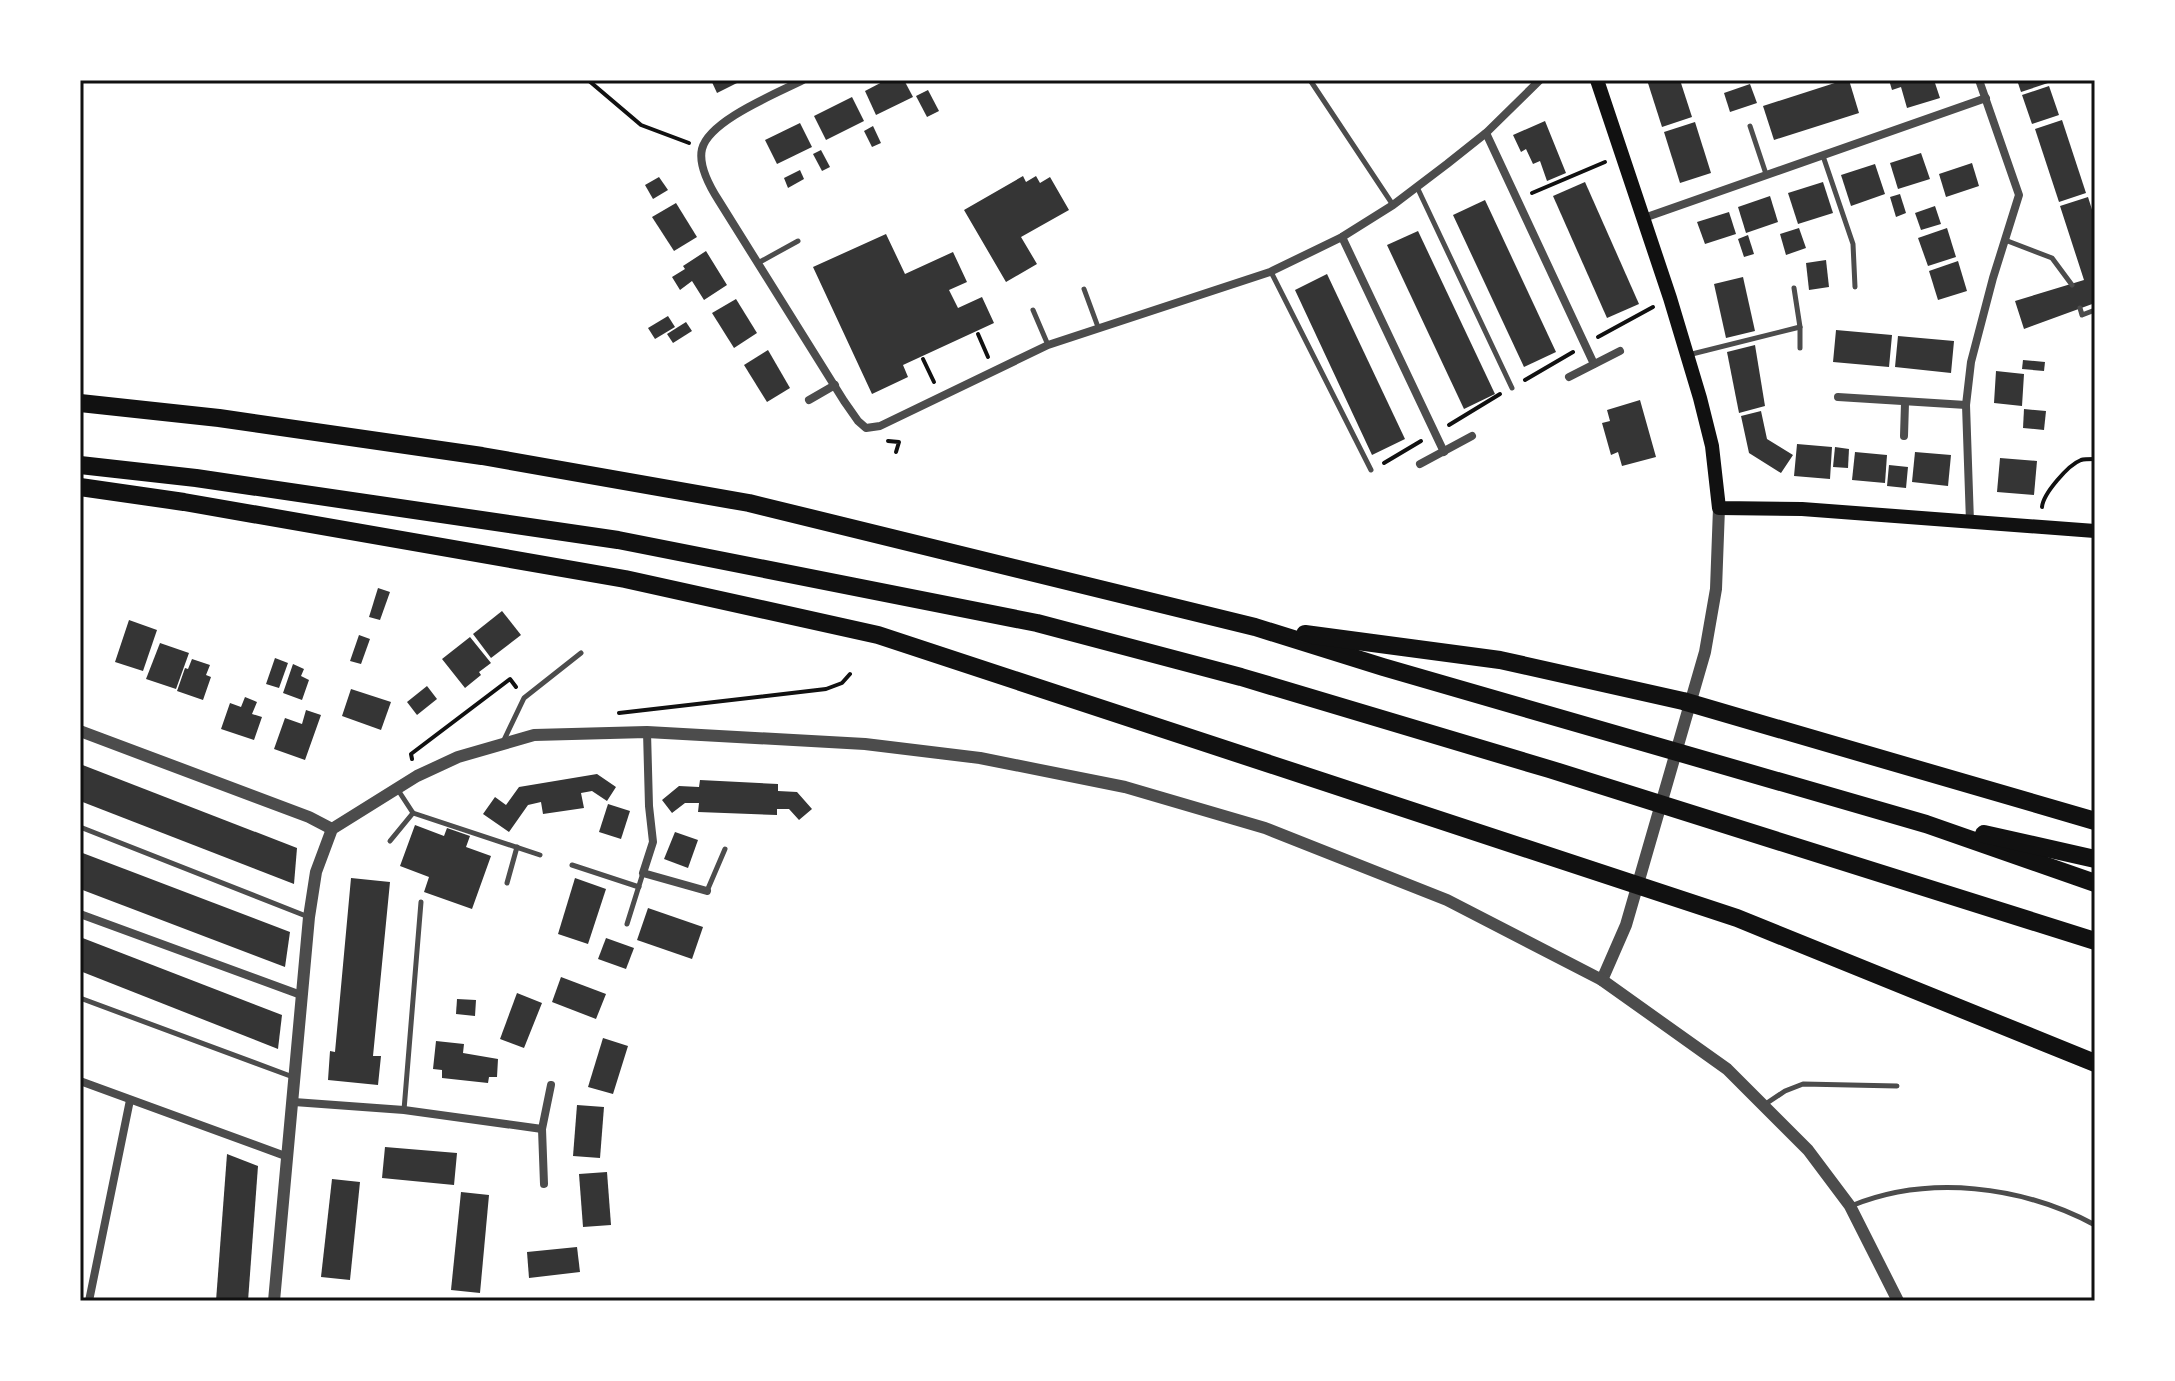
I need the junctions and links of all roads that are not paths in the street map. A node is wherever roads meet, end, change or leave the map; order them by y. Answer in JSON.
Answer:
{"nodes":[{"id":1,"x":803,"y":80,"type":"edge"},
{"id":2,"x":1310,"y":80,"type":"edge"},
{"id":3,"x":1540,"y":80,"type":"edge"},
{"id":4,"x":1597,"y":80,"type":"edge"},
{"id":5,"x":1979,"y":80,"type":"edge"},
{"id":6,"x":1986,"y":98,"type":"junction"},
{"id":7,"x":1750,"y":126,"type":"dead end"},
{"id":8,"x":1486,"y":133,"type":"junction"},
{"id":9,"x":1823,"y":155,"type":"junction"},
{"id":10,"x":1766,"y":174,"type":"junction"},
{"id":11,"x":1417,"y":187,"type":"junction"},
{"id":12,"x":1393,"y":205,"type":"junction"},
{"id":13,"x":1644,"y":218,"type":"junction"},
{"id":14,"x":1342,"y":237,"type":"junction"},
{"id":15,"x":2005,"y":240,"type":"junction"},
{"id":16,"x":798,"y":241,"type":"dead end"},
{"id":17,"x":758,"y":263,"type":"junction"},
{"id":18,"x":1270,"y":272,"type":"junction"},
{"id":19,"x":2072,"y":285,"type":"dead end"},
{"id":20,"x":1855,"y":287,"type":"dead end"},
{"id":21,"x":1794,"y":288,"type":"dead end"},
{"id":22,"x":1084,"y":289,"type":"dead end"},
{"id":23,"x":2080,"y":308,"type":"dead end"},
{"id":24,"x":1033,"y":310,"type":"dead end"},
{"id":25,"x":2095,"y":310,"type":"edge"},
{"id":26,"x":1098,"y":327,"type":"junction"},
{"id":27,"x":1800,"y":327,"type":"junction"},
{"id":28,"x":1048,"y":345,"type":"junction"},
{"id":29,"x":1800,"y":348,"type":"dead end"},
{"id":30,"x":1620,"y":351,"type":"dead end"},
{"id":31,"x":1687,"y":355,"type":"junction"},
{"id":32,"x":1594,"y":364,"type":"junction"},
{"id":33,"x":1569,"y":377,"type":"dead end"},
{"id":34,"x":835,"y":385,"type":"junction"},
{"id":35,"x":1512,"y":388,"type":"dead end"},
{"id":36,"x":1838,"y":397,"type":"dead end"},
{"id":37,"x":809,"y":400,"type":"dead end"},
{"id":38,"x":80,"y":403,"type":"edge"},
{"id":39,"x":1905,"y":403,"type":"junction"},
{"id":40,"x":1966,"y":405,"type":"junction"},
{"id":41,"x":1472,"y":436,"type":"dead end"},
{"id":42,"x":1904,"y":436,"type":"dead end"},
{"id":43,"x":1444,"y":452,"type":"junction"},
{"id":44,"x":1420,"y":464,"type":"dead end"},
{"id":45,"x":80,"y":465,"type":"edge"},
{"id":46,"x":1371,"y":470,"type":"dead end"},
{"id":47,"x":80,"y":487,"type":"edge"},
{"id":48,"x":1719,"y":508,"type":"junction"},
{"id":49,"x":1970,"y":522,"type":"junction"},
{"id":50,"x":2095,"y":531,"type":"edge"},
{"id":51,"x":1255,"y":627,"type":"junction"},
{"id":52,"x":581,"y":653,"type":"dead end"},
{"id":53,"x":80,"y":731,"type":"edge"},
{"id":54,"x":647,"y":732,"type":"junction"},
{"id":55,"x":502,"y":743,"type":"junction"},
{"id":56,"x":397,"y":790,"type":"junction"},
{"id":57,"x":413,"y":813,"type":"junction"},
{"id":58,"x":2095,"y":821,"type":"edge"},
{"id":59,"x":1926,"y":824,"type":"junction"},
{"id":60,"x":80,"y":827,"type":"edge"},
{"id":61,"x":332,"y":829,"type":"junction"},
{"id":62,"x":390,"y":841,"type":"dead end"},
{"id":63,"x":517,"y":847,"type":"junction"},
{"id":64,"x":725,"y":849,"type":"dead end"},
{"id":65,"x":540,"y":855,"type":"dead end"},
{"id":66,"x":2095,"y":859,"type":"edge"},
{"id":67,"x":572,"y":865,"type":"dead end"},
{"id":68,"x":643,"y":873,"type":"junction"},
{"id":69,"x":507,"y":883,"type":"dead end"},
{"id":70,"x":2095,"y":883,"type":"edge"},
{"id":71,"x":639,"y":887,"type":"junction"},
{"id":72,"x":707,"y":891,"type":"joint"},
{"id":73,"x":421,"y":902,"type":"dead end"},
{"id":74,"x":80,"y":914,"type":"edge"},
{"id":75,"x":309,"y":917,"type":"junction"},
{"id":76,"x":627,"y":924,"type":"dead end"},
{"id":77,"x":2095,"y":944,"type":"edge"},
{"id":78,"x":1602,"y":980,"type":"junction"},
{"id":79,"x":301,"y":995,"type":"junction"},
{"id":80,"x":80,"y":998,"type":"edge"},
{"id":81,"x":2095,"y":1063,"type":"edge"},
{"id":82,"x":296,"y":1079,"type":"junction"},
{"id":83,"x":80,"y":1081,"type":"edge"},
{"id":84,"x":551,"y":1085,"type":"dead end"},
{"id":85,"x":1897,"y":1086,"type":"dead end"},
{"id":86,"x":130,"y":1100,"type":"junction"},
{"id":87,"x":294,"y":1102,"type":"junction"},
{"id":88,"x":1763,"y":1106,"type":"junction"},
{"id":89,"x":404,"y":1110,"type":"junction"},
{"id":90,"x":542,"y":1129,"type":"junction"},
{"id":91,"x":288,"y":1157,"type":"junction"},
{"id":92,"x":544,"y":1184,"type":"dead end"},
{"id":93,"x":1850,"y":1206,"type":"junction"},
{"id":94,"x":2095,"y":1225,"type":"edge"},
{"id":95,"x":80,"y":1283,"type":"edge"},
{"id":96,"x":92,"y":1285,"type":"junction"},
{"id":97,"x":89,"y":1301,"type":"edge"},
{"id":98,"x":274,"y":1301,"type":"edge"},
{"id":99,"x":1898,"y":1301,"type":"edge"}],
"edges":[{"from":1,"to":17,"type":"street"},
{"from":2,"to":12,"type":"lane"},
{"from":3,"to":8,"type":"street"},
{"from":4,"to":13,"type":"main road"},
{"from":5,"to":6,"type":"street"},
{"from":6,"to":9,"type":"street"},
{"from":6,"to":15,"type":"street"},
{"from":7,"to":10,"type":"lane"},
{"from":8,"to":11,"type":"street"},
{"from":8,"to":32,"type":"street"},
{"from":9,"to":10,"type":"street"},
{"from":9,"to":20,"type":"lane"},
{"from":10,"to":13,"type":"street"},
{"from":11,"to":12,"type":"street"},
{"from":11,"to":35,"type":"lane"},
{"from":12,"to":14,"type":"street"},
{"from":13,"to":31,"type":"main road"},
{"from":14,"to":18,"type":"street"},
{"from":14,"to":43,"type":"street"},
{"from":15,"to":19,"type":"lane"},
{"from":15,"to":40,"type":"street"},
{"from":16,"to":17,"type":"lane"},
{"from":17,"to":34,"type":"street"},
{"from":18,"to":26,"type":"street"},
{"from":18,"to":46,"type":"lane"},
{"from":21,"to":27,"type":"lane"},
{"from":22,"to":26,"type":"lane"},
{"from":23,"to":25,"type":"lane"},
{"from":24,"to":28,"type":"lane"},
{"from":26,"to":28,"type":"street"},
{"from":27,"to":29,"type":"lane"},
{"from":27,"to":31,"type":"lane"},
{"from":28,"to":34,"type":"street"},
{"from":30,"to":32,"type":"street"},
{"from":31,"to":48,"type":"main road"},
{"from":32,"to":33,"type":"street"},
{"from":34,"to":37,"type":"street"},
{"from":36,"to":39,"type":"street"},
{"from":38,"to":51,"type":"highway"},
{"from":39,"to":40,"type":"street"},
{"from":39,"to":42,"type":"street"},
{"from":40,"to":49,"type":"street"},
{"from":41,"to":43,"type":"street"},
{"from":43,"to":44,"type":"street"},
{"from":45,"to":77,"type":"highway"},
{"from":47,"to":81,"type":"highway"},
{"from":48,"to":49,"type":"main road"},
{"from":48,"to":78,"type":"street"},
{"from":49,"to":50,"type":"main road"},
{"from":51,"to":58,"type":"highway"},
{"from":51,"to":59,"type":"highway"},
{"from":52,"to":55,"type":"lane"},
{"from":53,"to":61,"type":"street"},
{"from":54,"to":55,"type":"street"},
{"from":54,"to":68,"type":"street"},
{"from":54,"to":78,"type":"street"},
{"from":55,"to":56,"type":"street"},
{"from":56,"to":57,"type":"lane"},
{"from":56,"to":61,"type":"street"},
{"from":57,"to":62,"type":"lane"},
{"from":57,"to":63,"type":"lane"},
{"from":59,"to":66,"type":"highway"},
{"from":59,"to":70,"type":"highway"},
{"from":60,"to":75,"type":"lane"},
{"from":61,"to":75,"type":"street"},
{"from":63,"to":65,"type":"lane"},
{"from":63,"to":69,"type":"lane"},
{"from":64,"to":72,"type":"lane"},
{"from":67,"to":71,"type":"lane"},
{"from":68,"to":71,"type":"lane"},
{"from":68,"to":72,"type":"street"},
{"from":71,"to":76,"type":"lane"},
{"from":73,"to":89,"type":"lane"},
{"from":74,"to":79,"type":"street"},
{"from":75,"to":79,"type":"street"},
{"from":78,"to":88,"type":"street"},
{"from":79,"to":82,"type":"street"},
{"from":80,"to":82,"type":"lane"},
{"from":82,"to":87,"type":"street"},
{"from":83,"to":86,"type":"street"},
{"from":84,"to":90,"type":"street"},
{"from":85,"to":88,"type":"lane"},
{"from":86,"to":91,"type":"street"},
{"from":86,"to":96,"type":"street"},
{"from":87,"to":89,"type":"street"},
{"from":87,"to":91,"type":"street"},
{"from":88,"to":93,"type":"street"},
{"from":89,"to":90,"type":"street"},
{"from":90,"to":92,"type":"street"},
{"from":91,"to":98,"type":"street"},
{"from":93,"to":94,"type":"lane"},
{"from":93,"to":99,"type":"street"},
{"from":95,"to":96,"type":"street"},
{"from":96,"to":97,"type":"street"}]}
